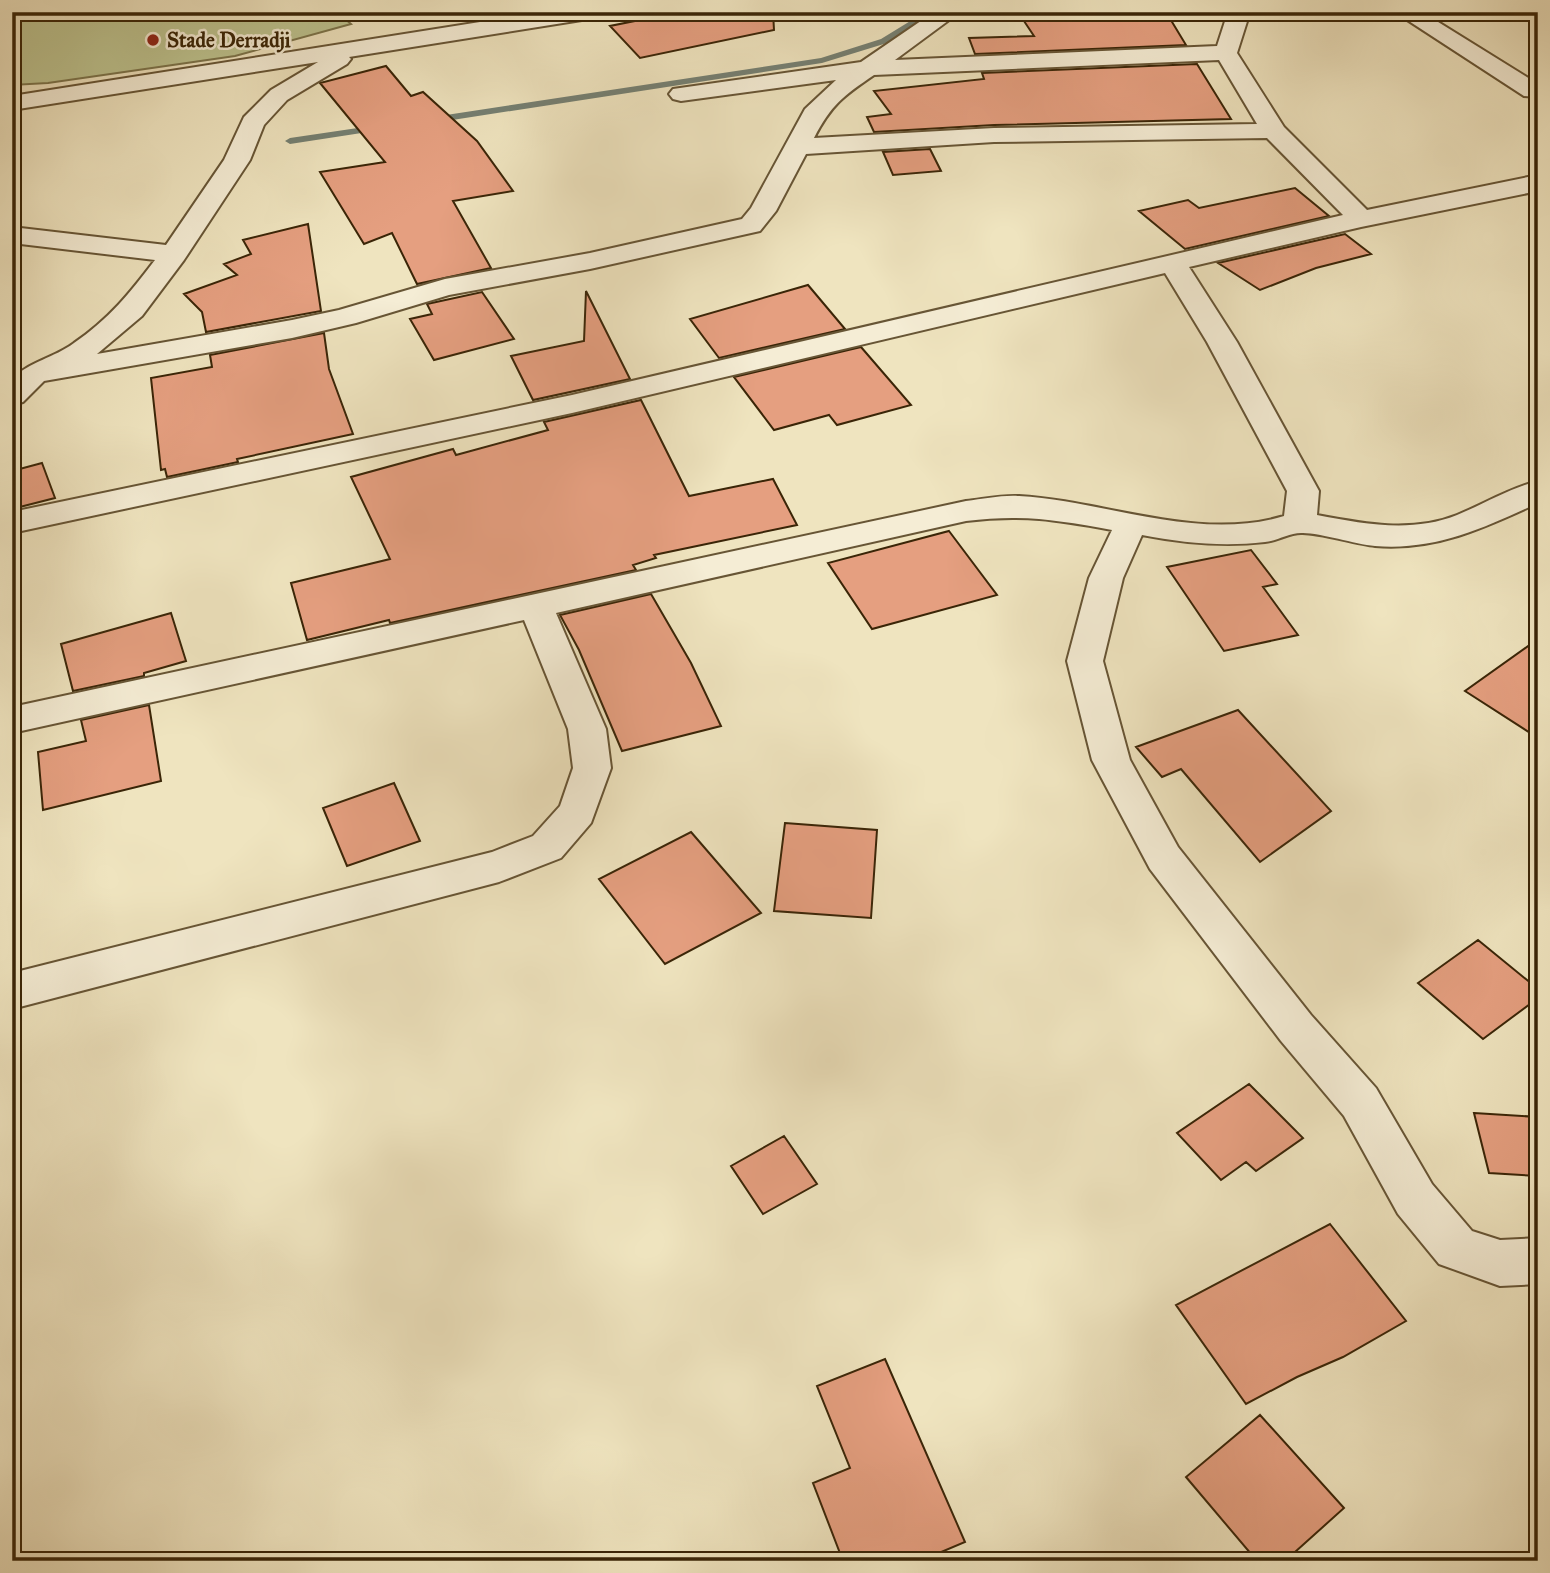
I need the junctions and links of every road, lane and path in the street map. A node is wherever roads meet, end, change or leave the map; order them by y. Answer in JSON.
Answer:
{"nodes":[{"id":1,"x":588,"y":12,"type":"edge"},
{"id":2,"x":949,"y":12,"type":"edge"},
{"id":3,"x":1239,"y":12,"type":"edge"},
{"id":4,"x":1406,"y":12,"type":"edge"},
{"id":5,"x":530,"y":17,"type":"edge"},
{"id":6,"x":360,"y":48,"type":"junction"},
{"id":7,"x":1226,"y":53,"type":"junction"},
{"id":8,"x":869,"y":68,"type":"junction"},
{"id":9,"x":1532,"y":91,"type":"dead end"},
{"id":10,"x":681,"y":94,"type":"dead end"},
{"id":11,"x":12,"y":103,"type":"edge"},
{"id":12,"x":1274,"y":131,"type":"junction"},
{"id":13,"x":795,"y":147,"type":"junction"},
{"id":14,"x":1538,"y":183,"type":"edge"},
{"id":15,"x":1361,"y":219,"type":"junction"},
{"id":16,"x":12,"y":235,"type":"edge"},
{"id":17,"x":174,"y":254,"type":"junction"},
{"id":18,"x":1174,"y":265,"type":"junction"},
{"id":19,"x":23,"y":365,"type":"edge"},
{"id":20,"x":12,"y":396,"type":"edge"},
{"id":21,"x":1538,"y":491,"type":"edge"},
{"id":22,"x":1300,"y":522,"type":"junction"},
{"id":23,"x":12,"y":523,"type":"edge"},
{"id":24,"x":1131,"y":524,"type":"junction"},
{"id":25,"x":535,"y":605,"type":"junction"},
{"id":26,"x":12,"y":720,"type":"edge"},
{"id":27,"x":12,"y":991,"type":"edge"},
{"id":28,"x":1538,"y":1261,"type":"edge"}],
"edges":[{"from":1,"to":5,"type":"street"},
{"from":2,"to":8,"type":"street"},
{"from":3,"to":7,"type":"street"},
{"from":4,"to":9,"type":"street"},
{"from":5,"to":6,"type":"street"},
{"from":6,"to":11,"type":"street"},
{"from":6,"to":17,"type":"street"},
{"from":7,"to":8,"type":"street"},
{"from":7,"to":12,"type":"street"},
{"from":8,"to":10,"type":"street"},
{"from":8,"to":13,"type":"street"},
{"from":12,"to":13,"type":"street"},
{"from":12,"to":15,"type":"street"},
{"from":13,"to":19,"type":"street"},
{"from":14,"to":15,"type":"street"},
{"from":15,"to":18,"type":"street"},
{"from":16,"to":17,"type":"street"},
{"from":17,"to":19,"type":"street"},
{"from":18,"to":22,"type":"street"},
{"from":18,"to":23,"type":"street"},
{"from":19,"to":20,"type":"street"},
{"from":21,"to":22,"type":"street"},
{"from":22,"to":24,"type":"street"},
{"from":24,"to":25,"type":"street"},
{"from":24,"to":28,"type":"street"},
{"from":25,"to":26,"type":"street"},
{"from":25,"to":27,"type":"street"}]}
